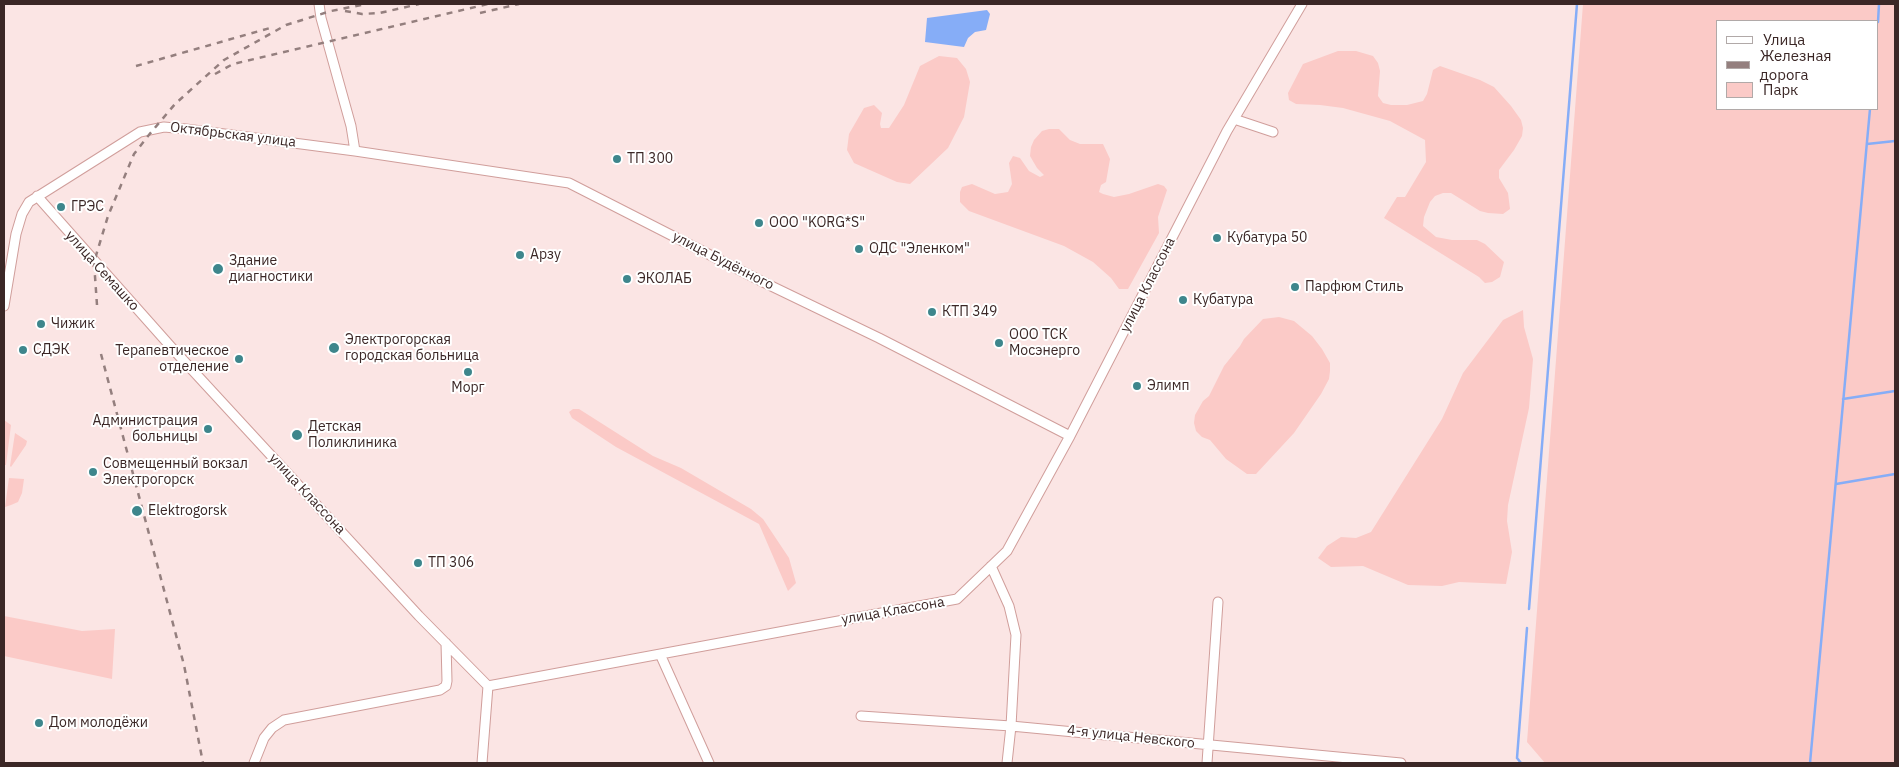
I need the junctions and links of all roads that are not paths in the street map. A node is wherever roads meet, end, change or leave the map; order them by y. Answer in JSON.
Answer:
{"nodes":[{"id":1,"x":319,"y":4,"type":"edge"},
{"id":2,"x":1302,"y":4,"type":"edge"},
{"id":3,"x":1234,"y":119,"type":"junction"},
{"id":4,"x":1272,"y":132,"type":"dead end"},
{"id":5,"x":355,"y":151,"type":"junction"},
{"id":6,"x":37,"y":196,"type":"junction"},
{"id":7,"x":11,"y":263,"type":"junction"},
{"id":8,"x":4,"y":272,"type":"edge"},
{"id":9,"x":4,"y":306,"type":"edge"},
{"id":10,"x":169,"y":344,"type":"joint"},
{"id":11,"x":1070,"y":436,"type":"junction"},
{"id":12,"x":991,"y":566,"type":"junction"},
{"id":13,"x":1218,"y":602,"type":"dead end"},
{"id":14,"x":446,"y":643,"type":"junction"},
{"id":15,"x":660,"y":654,"type":"junction"},
{"id":16,"x":488,"y":686,"type":"junction"},
{"id":17,"x":861,"y":716,"type":"dead end"},
{"id":18,"x":1011,"y":726,"type":"junction"},
{"id":19,"x":1208,"y":745,"type":"junction"},
{"id":20,"x":254,"y":763,"type":"edge"},
{"id":21,"x":482,"y":763,"type":"edge"},
{"id":22,"x":709,"y":763,"type":"edge"},
{"id":23,"x":1007,"y":763,"type":"edge"},
{"id":24,"x":1207,"y":763,"type":"edge"},
{"id":25,"x":1401,"y":763,"type":"edge"}],
"edges":[{"from":1,"to":5,"type":"street"},
{"from":2,"to":3,"type":"street","name":"улица Классона"},
{"from":3,"to":4,"type":"street"},
{"from":3,"to":11,"type":"street","name":"улица Классона"},
{"from":5,"to":6,"type":"street","name":"Октябрьская улица"},
{"from":5,"to":11,"type":"street","name":"улица Будённого"},
{"from":6,"to":7,"type":"street","name":"Октябрьская улица"},
{"from":6,"to":10,"type":"street","name":"улица Семашко"},
{"from":7,"to":8,"type":"street"},
{"from":7,"to":9,"type":"street","name":"Октябрьская улица"},
{"from":10,"to":14,"type":"street","name":"улица Классона"},
{"from":11,"to":12,"type":"street","name":"улица Классона"},
{"from":12,"to":15,"type":"street","name":"улица Классона"},
{"from":12,"to":18,"type":"street"},
{"from":13,"to":19,"type":"street"},
{"from":14,"to":16,"type":"street","name":"улица Классона"},
{"from":14,"to":20,"type":"street"},
{"from":15,"to":16,"type":"street","name":"улица Классона"},
{"from":15,"to":22,"type":"street"},
{"from":16,"to":21,"type":"street"},
{"from":17,"to":18,"type":"street","name":"4-я улица Невского"},
{"from":18,"to":19,"type":"street","name":"4-я улица Невского"},
{"from":18,"to":23,"type":"street"},
{"from":19,"to":24,"type":"street"},
{"from":19,"to":25,"type":"street","name":"4-я улица Невского"}]}
